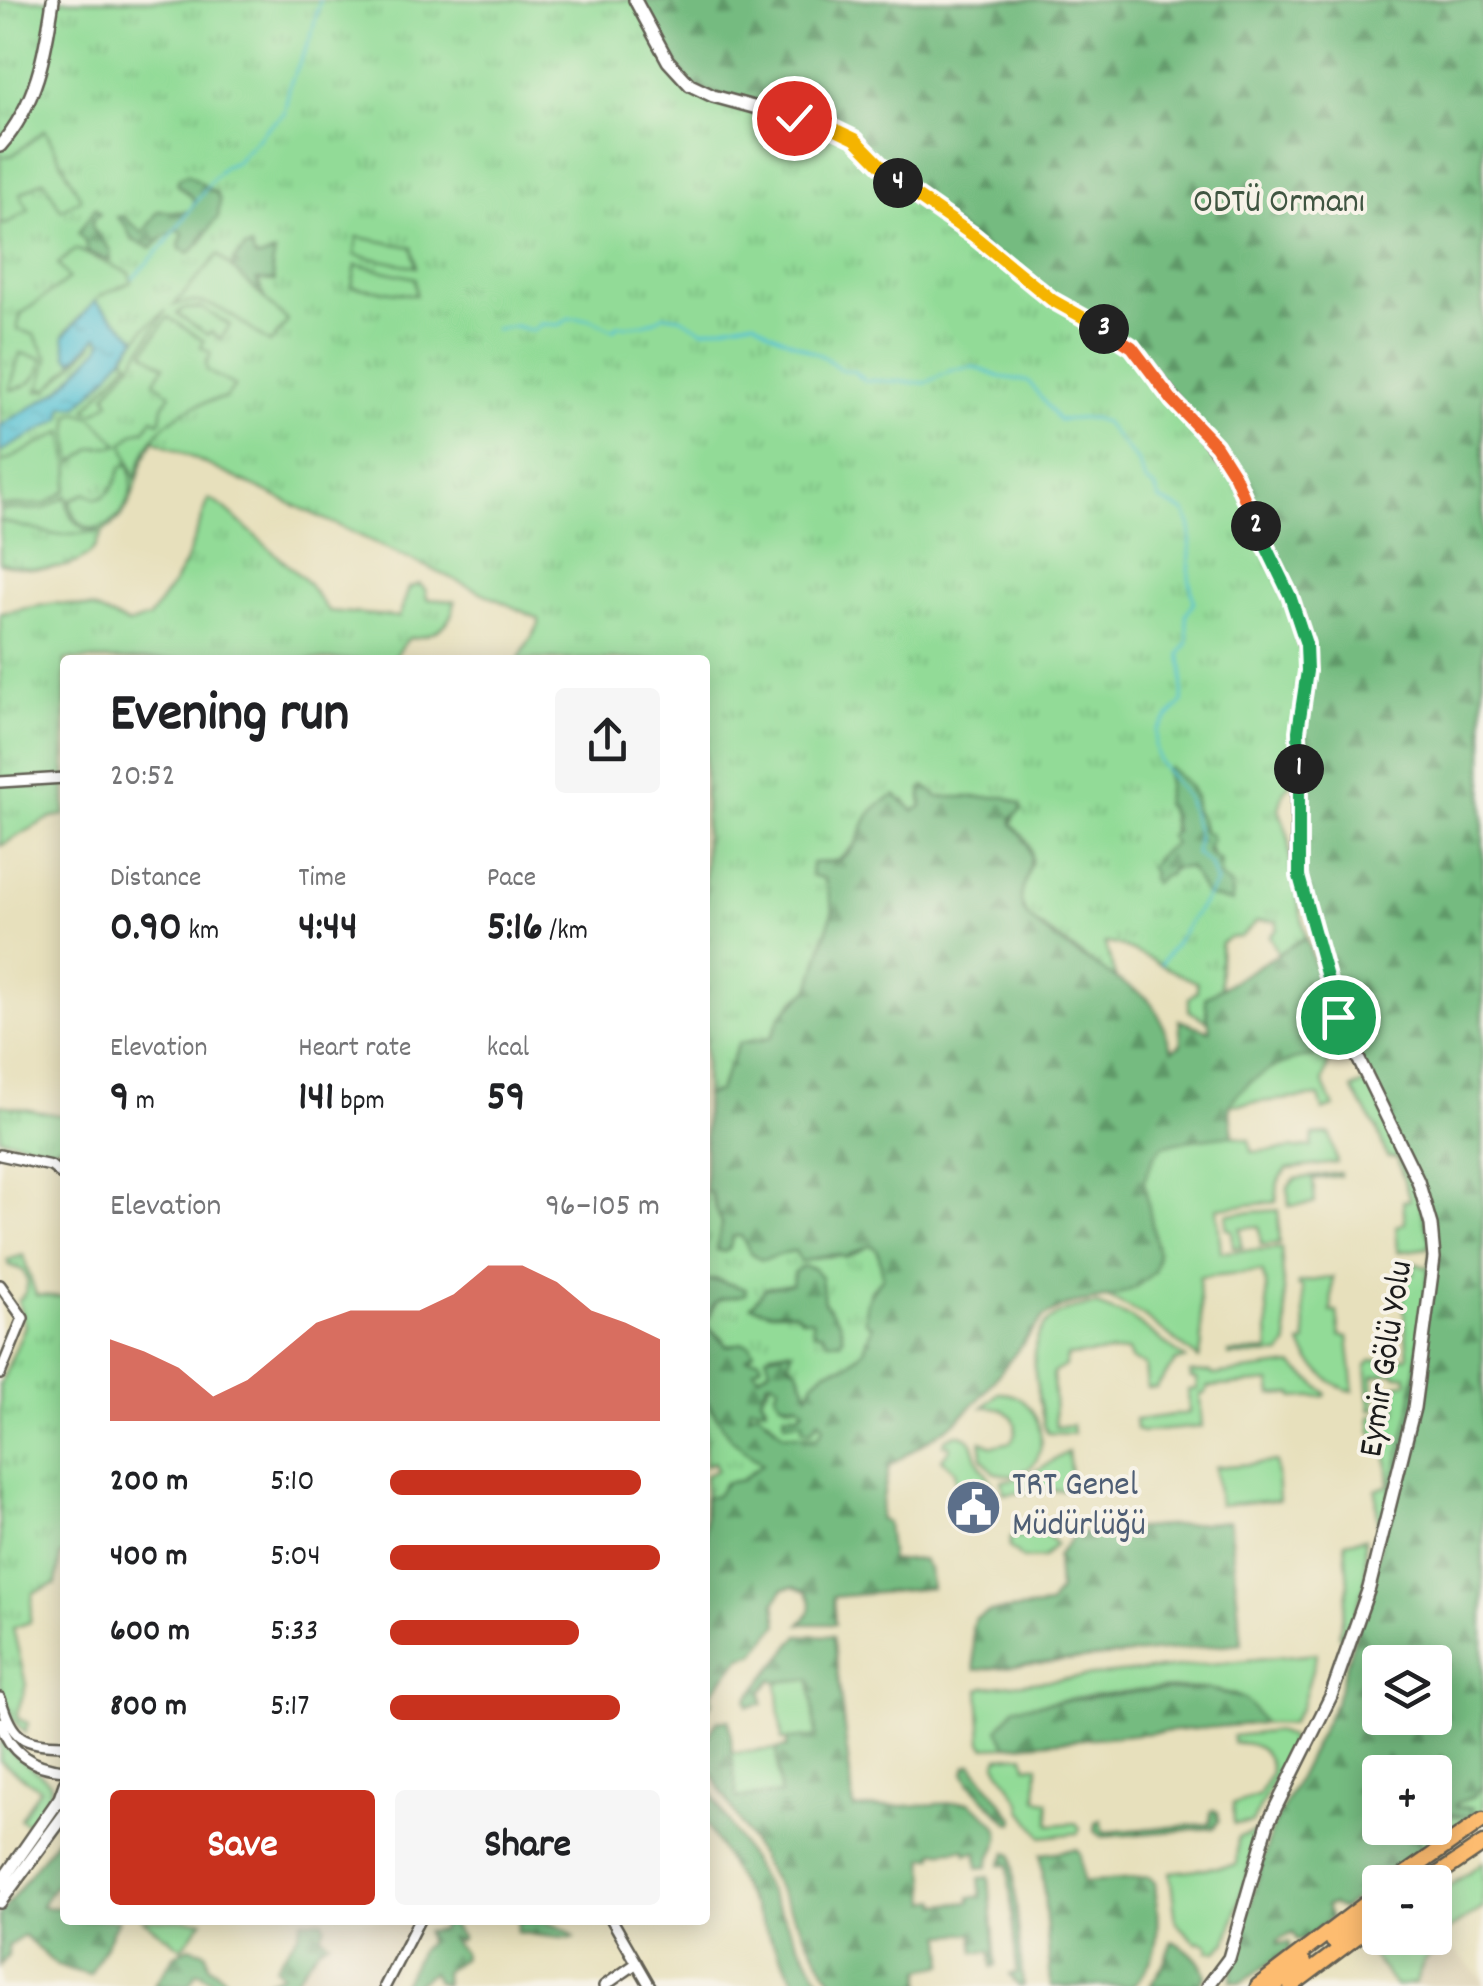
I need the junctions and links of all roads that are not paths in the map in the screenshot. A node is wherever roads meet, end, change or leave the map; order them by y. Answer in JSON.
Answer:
{"nodes":[{"id":1,"x":52,"y":0,"type":"edge"},
{"id":2,"x":635,"y":0,"type":"edge"},
{"id":3,"x":0,"y":146,"type":"edge"},
{"id":4,"x":60,"y":778,"type":"edge"},
{"id":5,"x":0,"y":782,"type":"edge"},
{"id":6,"x":0,"y":1156,"type":"edge"},
{"id":7,"x":60,"y":1173,"type":"edge"},
{"id":8,"x":0,"y":1286,"type":"edge"},
{"id":9,"x":0,"y":1361,"type":"edge"},
{"id":10,"x":0,"y":1374,"type":"edge"},
{"id":11,"x":0,"y":1698,"type":"edge"},
{"id":12,"x":0,"y":1722,"type":"edge"},
{"id":13,"x":60,"y":1745,"type":"edge"},
{"id":14,"x":46,"y":1768,"type":"junction"},
{"id":15,"x":60,"y":1769,"type":"edge"},
{"id":16,"x":60,"y":1798,"type":"joint"},
{"id":17,"x":1483,"y":1820,"type":"edge"},
{"id":18,"x":60,"y":1821,"type":"edge"},
{"id":19,"x":1483,"y":1830,"type":"edge"},
{"id":20,"x":1483,"y":1844,"type":"edge"},
{"id":21,"x":1483,"y":1854,"type":"edge"},
{"id":22,"x":1418,"y":1865,"type":"edge"},
{"id":23,"x":1434,"y":1865,"type":"edge"},
{"id":24,"x":1452,"y":1865,"type":"edge"},
{"id":25,"x":1452,"y":1875,"type":"edge"},
{"id":26,"x":0,"y":1884,"type":"edge"},
{"id":27,"x":0,"y":1902,"type":"edge"},
{"id":28,"x":1362,"y":1907,"type":"edge"},
{"id":29,"x":1362,"y":1919,"type":"edge"},
{"id":30,"x":417,"y":1925,"type":"edge"},
{"id":31,"x":615,"y":1925,"type":"edge"},
{"id":32,"x":1362,"y":1933,"type":"edge"},
{"id":33,"x":1362,"y":1942,"type":"edge"},
{"id":34,"x":637,"y":1963,"type":"junction"},
{"id":35,"x":1220,"y":1970,"type":"junction"},
{"id":36,"x":385,"y":1986,"type":"edge"},
{"id":37,"x":604,"y":1986,"type":"edge"},
{"id":38,"x":650,"y":1986,"type":"edge"},
{"id":39,"x":1212,"y":1986,"type":"edge"},
{"id":40,"x":1227,"y":1986,"type":"edge"},
{"id":41,"x":1258,"y":1986,"type":"edge"},
{"id":42,"x":1274,"y":1986,"type":"edge"},
{"id":43,"x":1291,"y":1986,"type":"edge"},
{"id":44,"x":1305,"y":1986,"type":"edge"}],
"edges":[{"from":1,"to":3,"type":"street"},
{"from":2,"to":35,"type":"street","name":"Eymir Gölü Yolu"},
{"from":4,"to":5,"type":"street"},
{"from":6,"to":7,"type":"street"},
{"from":8,"to":9,"type":"street"},
{"from":8,"to":10,"type":"street"},
{"from":11,"to":13,"type":"street"},
{"from":12,"to":14,"type":"street"},
{"from":14,"to":15,"type":"street"},
{"from":14,"to":16,"type":"street"},
{"from":16,"to":26,"type":"street"},
{"from":17,"to":22,"type":"main road"},
{"from":18,"to":27,"type":"street"},
{"from":19,"to":23,"type":"main road"},
{"from":20,"to":24,"type":"main road"},
{"from":21,"to":25,"type":"main road"},
{"from":28,"to":41,"type":"main road"},
{"from":29,"to":42,"type":"main road"},
{"from":30,"to":36,"type":"street"},
{"from":31,"to":34,"type":"street"},
{"from":32,"to":43,"type":"main road"},
{"from":33,"to":44,"type":"main road"},
{"from":34,"to":37,"type":"street"},
{"from":34,"to":38,"type":"street"},
{"from":35,"to":39,"type":"street","name":"Eymir Gölü Yolu"},
{"from":35,"to":40,"type":"street"}]}
